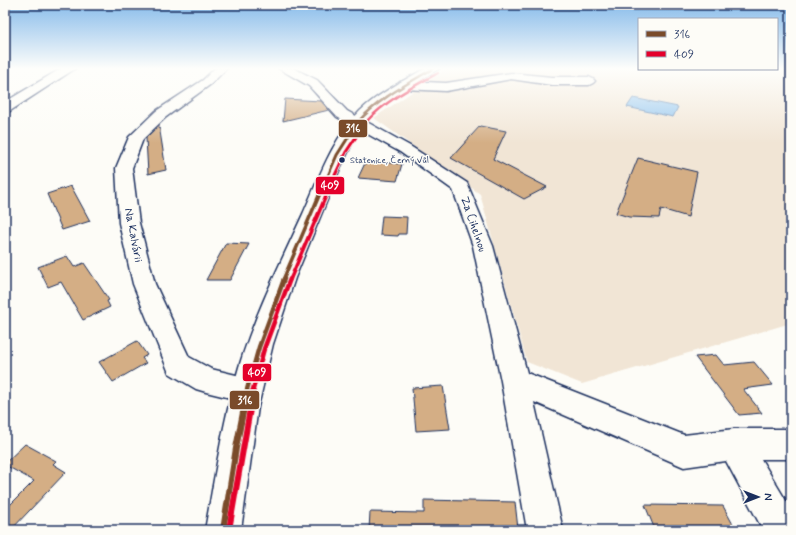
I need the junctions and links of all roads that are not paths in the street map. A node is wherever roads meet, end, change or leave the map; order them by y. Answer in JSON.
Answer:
{"nodes":[{"id":1,"x":29,"y":93,"type":"edge"},
{"id":2,"x":191,"y":93,"type":"edge"},
{"id":3,"x":322,"y":93,"type":"edge"},
{"id":4,"x":394,"y":93,"type":"edge"},
{"id":5,"x":5,"y":108,"type":"edge"},
{"id":6,"x":358,"y":122,"type":"junction"},
{"id":7,"x":515,"y":381,"type":"junction"},
{"id":8,"x":247,"y":389,"type":"junction"},
{"id":9,"x":734,"y":444,"type":"junction"},
{"id":10,"x":791,"y":444,"type":"edge"},
{"id":11,"x":223,"y":530,"type":"edge"},
{"id":12,"x":545,"y":530,"type":"edge"},
{"id":13,"x":783,"y":530,"type":"edge"}],
"edges":[{"from":1,"to":5,"type":"street"},
{"from":2,"to":8,"type":"street","name":"Na Kalvárii"},
{"from":3,"to":6,"type":"street","name":"Za Cihelnou"},
{"from":4,"to":6,"type":"street"},
{"from":6,"to":7,"type":"street","name":"Za Cihelnou"},
{"from":6,"to":8,"type":"street"},
{"from":7,"to":9,"type":"street"},
{"from":7,"to":12,"type":"street","name":"Za Cihelnou"},
{"from":8,"to":11,"type":"street"},
{"from":9,"to":10,"type":"street"},
{"from":9,"to":13,"type":"street"}]}
